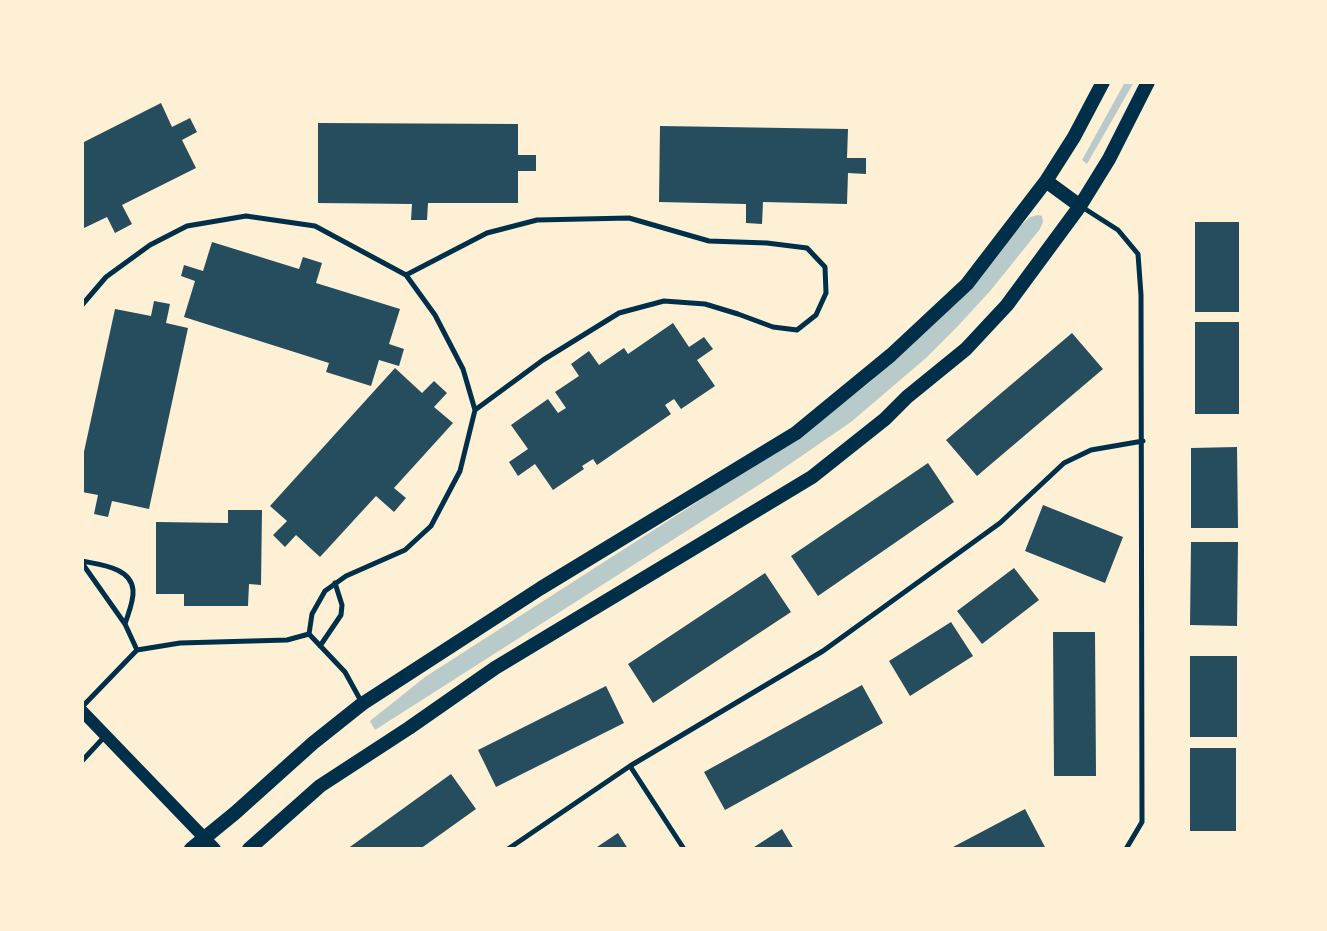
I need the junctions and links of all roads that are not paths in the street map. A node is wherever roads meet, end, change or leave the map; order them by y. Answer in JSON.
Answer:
{"nodes":[{"id":1,"x":1103,"y":82,"type":"edge"},
{"id":2,"x":1148,"y":82,"type":"edge"},
{"id":3,"x":1046,"y":181,"type":"junction"},
{"id":4,"x":1080,"y":206,"type":"junction"},
{"id":5,"x":406,"y":275,"type":"junction"},
{"id":6,"x":82,"y":305,"type":"edge"},
{"id":7,"x":475,"y":410,"type":"junction"},
{"id":8,"x":1143,"y":440,"type":"junction"},
{"id":9,"x":82,"y":562,"type":"edge"},
{"id":10,"x":335,"y":583,"type":"junction"},
{"id":11,"x":125,"y":624,"type":"junction"},
{"id":12,"x":309,"y":634,"type":"junction"},
{"id":13,"x":320,"y":646,"type":"junction"},
{"id":14,"x":137,"y":650,"type":"junction"},
{"id":15,"x":362,"y":704,"type":"junction"},
{"id":16,"x":82,"y":709,"type":"edge"},
{"id":17,"x":106,"y":735,"type":"junction"},
{"id":18,"x":82,"y":761,"type":"edge"},
{"id":19,"x":629,"y":766,"type":"junction"},
{"id":20,"x":204,"y":838,"type":"junction"},
{"id":21,"x":191,"y":849,"type":"edge"},
{"id":22,"x":215,"y":849,"type":"edge"},
{"id":23,"x":249,"y":849,"type":"edge"},
{"id":24,"x":508,"y":849,"type":"edge"},
{"id":25,"x":684,"y":849,"type":"edge"},
{"id":26,"x":1126,"y":849,"type":"edge"}],
"edges":[{"from":1,"to":3,"type":"main road"},
{"from":2,"to":4,"type":"main road"},
{"from":3,"to":4,"type":"main road"},
{"from":3,"to":15,"type":"main road"},
{"from":4,"to":8,"type":"lane"},
{"from":4,"to":23,"type":"main road"},
{"from":5,"to":6,"type":"lane"},
{"from":5,"to":7,"type":"lane"},
{"from":5,"to":7,"type":"lane"},
{"from":7,"to":10,"type":"lane"},
{"from":8,"to":19,"type":"lane"},
{"from":8,"to":26,"type":"lane"},
{"from":9,"to":11,"type":"lane"},
{"from":9,"to":11,"type":"lane"},
{"from":10,"to":12,"type":"lane"},
{"from":10,"to":13,"type":"lane"},
{"from":11,"to":14,"type":"lane"},
{"from":12,"to":13,"type":"lane"},
{"from":12,"to":14,"type":"lane"},
{"from":13,"to":15,"type":"lane"},
{"from":14,"to":16,"type":"lane"},
{"from":15,"to":20,"type":"main road"},
{"from":16,"to":17,"type":"street"},
{"from":17,"to":18,"type":"lane"},
{"from":17,"to":20,"type":"street"},
{"from":19,"to":24,"type":"lane"},
{"from":19,"to":25,"type":"lane"},
{"from":20,"to":21,"type":"main road"},
{"from":20,"to":22,"type":"street"}]}
